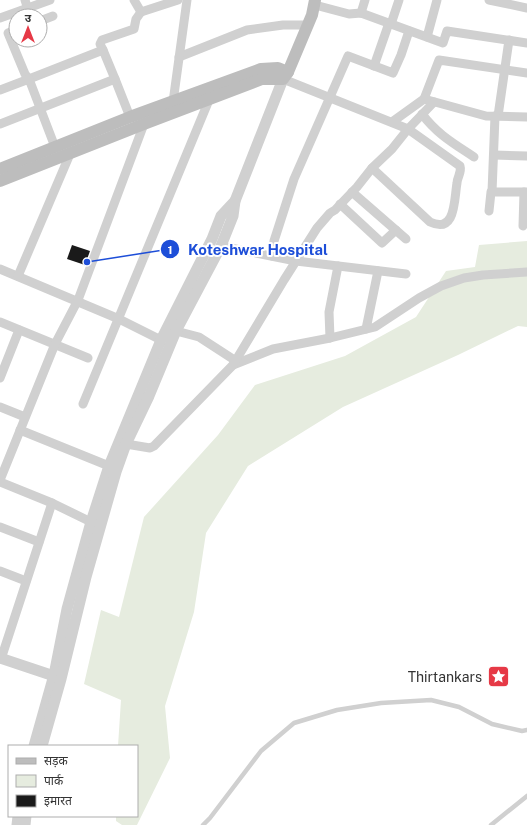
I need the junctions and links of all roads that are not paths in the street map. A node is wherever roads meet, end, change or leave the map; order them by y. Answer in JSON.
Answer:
{"nodes":[{"id":1,"x":50,"y":0,"type":"edge"},
{"id":2,"x":134,"y":0,"type":"edge"},
{"id":3,"x":178,"y":0,"type":"edge"},
{"id":4,"x":187,"y":0,"type":"edge"},
{"id":5,"x":365,"y":0,"type":"edge"},
{"id":6,"x":399,"y":0,"type":"edge"},
{"id":7,"x":437,"y":0,"type":"edge"},
{"id":8,"x":489,"y":0,"type":"edge"},
{"id":9,"x":315,"y":2,"type":"edge"},
{"id":10,"x":27,"y":8,"type":"edge"},
{"id":11,"x":527,"y":8,"type":"edge"},
{"id":12,"x":141,"y":12,"type":"junction"},
{"id":13,"x":361,"y":13,"type":"junction"},
{"id":14,"x":53,"y":16,"type":"dead end"},
{"id":15,"x":48,"y":18,"type":"edge"},
{"id":16,"x":390,"y":23,"type":"junction"},
{"id":17,"x":308,"y":26,"type":"junction"},
{"id":18,"x":409,"y":30,"type":"junction"},
{"id":19,"x":427,"y":37,"type":"junction"},
{"id":20,"x":509,"y":40,"type":"junction"},
{"id":21,"x":527,"y":43,"type":"edge"},
{"id":22,"x":14,"y":48,"type":"edge"},
{"id":23,"x":103,"y":50,"type":"junction"},
{"id":24,"x":179,"y":57,"type":"junction"},
{"id":25,"x":374,"y":66,"type":"junction"},
{"id":26,"x":504,"y":70,"type":"junction"},
{"id":27,"x":527,"y":73,"type":"edge"},
{"id":28,"x":286,"y":76,"type":"junction"},
{"id":29,"x":29,"y":80,"type":"junction"},
{"id":30,"x":115,"y":80,"type":"junction"},
{"id":31,"x":0,"y":90,"type":"edge"},
{"id":32,"x":330,"y":97,"type":"junction"},
{"id":33,"x":424,"y":99,"type":"junction"},
{"id":34,"x":209,"y":100,"type":"junction"},
{"id":35,"x":173,"y":102,"type":"junction"},
{"id":36,"x":434,"y":102,"type":"junction"},
{"id":37,"x":40,"y":109,"type":"junction"},
{"id":38,"x":422,"y":114,"type":"junction"},
{"id":39,"x":497,"y":116,"type":"junction"},
{"id":40,"x":130,"y":117,"type":"junction"},
{"id":41,"x":527,"y":118,"type":"edge"},
{"id":42,"x":392,"y":122,"type":"junction"},
{"id":43,"x":0,"y":124,"type":"edge"},
{"id":44,"x":144,"y":124,"type":"junction"},
{"id":45,"x":408,"y":129,"type":"junction"},
{"id":46,"x":55,"y":147,"type":"junction"},
{"id":47,"x":70,"y":154,"type":"junction"},
{"id":48,"x":494,"y":156,"type":"junction"},
{"id":49,"x":527,"y":156,"type":"edge"},
{"id":50,"x":474,"y":157,"type":"dead end"},
{"id":51,"x":372,"y":168,"type":"junction"},
{"id":52,"x":0,"y":169,"type":"edge"},
{"id":53,"x":0,"y":181,"type":"edge"},
{"id":54,"x":352,"y":192,"type":"junction"},
{"id":55,"x":492,"y":192,"type":"junction"},
{"id":56,"x":525,"y":192,"type":"edge"},
{"id":57,"x":235,"y":201,"type":"junction"},
{"id":58,"x":340,"y":204,"type":"junction"},
{"id":59,"x":490,"y":210,"type":"dead end"},
{"id":60,"x":523,"y":226,"type":"dead end"},
{"id":61,"x":396,"y":230,"type":"junction"},
{"id":62,"x":406,"y":239,"type":"dead end"},
{"id":63,"x":221,"y":246,"type":"junction"},
{"id":64,"x":272,"y":256,"type":"junction"},
{"id":65,"x":296,"y":261,"type":"junction"},
{"id":66,"x":338,"y":266,"type":"junction"},
{"id":67,"x":0,"y":269,"type":"edge"},
{"id":68,"x":378,"y":271,"type":"junction"},
{"id":69,"x":527,"y":272,"type":"edge"},
{"id":70,"x":406,"y":274,"type":"dead end"},
{"id":71,"x":18,"y":276,"type":"junction"},
{"id":72,"x":78,"y":300,"type":"junction"},
{"id":73,"x":119,"y":318,"type":"junction"},
{"id":74,"x":0,"y":322,"type":"edge"},
{"id":75,"x":366,"y":329,"type":"junction"},
{"id":76,"x":19,"y":330,"type":"junction"},
{"id":77,"x":176,"y":331,"type":"junction"},
{"id":78,"x":330,"y":338,"type":"junction"},
{"id":79,"x":161,"y":340,"type":"junction"},
{"id":80,"x":55,"y":344,"type":"junction"},
{"id":81,"x":88,"y":358,"type":"dead end"},
{"id":82,"x":234,"y":363,"type":"junction"},
{"id":83,"x":0,"y":378,"type":"edge"},
{"id":84,"x":83,"y":404,"type":"dead end"},
{"id":85,"x":0,"y":407,"type":"edge"},
{"id":86,"x":25,"y":417,"type":"junction"},
{"id":87,"x":20,"y":430,"type":"junction"},
{"id":88,"x":126,"y":444,"type":"junction"},
{"id":89,"x":110,"y":466,"type":"junction"},
{"id":90,"x":0,"y":481,"type":"edge"},
{"id":91,"x":52,"y":503,"type":"junction"},
{"id":92,"x":92,"y":522,"type":"junction"},
{"id":93,"x":0,"y":527,"type":"edge"},
{"id":94,"x":39,"y":542,"type":"junction"},
{"id":95,"x":0,"y":571,"type":"edge"},
{"id":96,"x":26,"y":581,"type":"junction"},
{"id":97,"x":1,"y":658,"type":"edge"},
{"id":98,"x":57,"y":677,"type":"junction"},
{"id":99,"x":527,"y":730,"type":"edge"},
{"id":100,"x":34,"y":745,"type":"edge"},
{"id":101,"x":42,"y":745,"type":"edge"},
{"id":102,"x":527,"y":796,"type":"edge"},
{"id":103,"x":203,"y":825,"type":"edge"},
{"id":104,"x":491,"y":825,"type":"edge"}],
"edges":[{"from":1,"to":10,"type":"street"},
{"from":2,"to":12,"type":"street"},
{"from":3,"to":12,"type":"street"},
{"from":4,"to":24,"type":"street"},
{"from":5,"to":13,"type":"street"},
{"from":6,"to":16,"type":"street"},
{"from":7,"to":19,"type":"street"},
{"from":8,"to":11,"type":"street"},
{"from":9,"to":13,"type":"street"},
{"from":9,"to":17,"type":"main road"},
{"from":12,"to":23,"type":"street"},
{"from":13,"to":16,"type":"street"},
{"from":14,"to":15,"type":"street"},
{"from":16,"to":18,"type":"street"},
{"from":16,"to":25,"type":"street"},
{"from":17,"to":24,"type":"street"},
{"from":17,"to":28,"type":"main road"},
{"from":18,"to":19,"type":"street"},
{"from":18,"to":25,"type":"street"},
{"from":19,"to":20,"type":"street"},
{"from":20,"to":21,"type":"street"},
{"from":20,"to":26,"type":"street"},
{"from":22,"to":29,"type":"street"},
{"from":23,"to":29,"type":"street"},
{"from":23,"to":30,"type":"street"},
{"from":24,"to":35,"type":"street"},
{"from":25,"to":32,"type":"street"},
{"from":26,"to":27,"type":"street"},
{"from":26,"to":33,"type":"street"},
{"from":26,"to":39,"type":"street"},
{"from":28,"to":32,"type":"street"},
{"from":28,"to":34,"type":"main road"},
{"from":28,"to":35,"type":"main road"},
{"from":28,"to":57,"type":"street"},
{"from":29,"to":31,"type":"street"},
{"from":29,"to":37,"type":"street"},
{"from":30,"to":37,"type":"street"},
{"from":30,"to":40,"type":"street"},
{"from":32,"to":42,"type":"street"},
{"from":32,"to":64,"type":"street"},
{"from":33,"to":36,"type":"street"},
{"from":33,"to":42,"type":"street"},
{"from":34,"to":44,"type":"main road"},
{"from":34,"to":73,"type":"street"},
{"from":35,"to":40,"type":"main road"},
{"from":36,"to":38,"type":"street"},
{"from":36,"to":39,"type":"street"},
{"from":37,"to":43,"type":"street"},
{"from":37,"to":46,"type":"street"},
{"from":38,"to":45,"type":"street"},
{"from":38,"to":50,"type":"street"},
{"from":39,"to":41,"type":"street"},
{"from":39,"to":48,"type":"street"},
{"from":40,"to":46,"type":"main road"},
{"from":42,"to":45,"type":"street"},
{"from":44,"to":47,"type":"main road"},
{"from":44,"to":72,"type":"street"},
{"from":45,"to":51,"type":"street"},
{"from":45,"to":51,"type":"street"},
{"from":46,"to":52,"type":"main road"},
{"from":47,"to":53,"type":"main road"},
{"from":47,"to":71,"type":"street"},
{"from":48,"to":49,"type":"street"},
{"from":48,"to":55,"type":"street"},
{"from":51,"to":54,"type":"street"},
{"from":54,"to":58,"type":"street"},
{"from":54,"to":61,"type":"street"},
{"from":55,"to":56,"type":"street"},
{"from":55,"to":59,"type":"street"},
{"from":56,"to":60,"type":"street"},
{"from":57,"to":63,"type":"street"},
{"from":57,"to":79,"type":"street"},
{"from":58,"to":61,"type":"street"},
{"from":58,"to":65,"type":"street"},
{"from":61,"to":62,"type":"street"},
{"from":63,"to":64,"type":"street"},
{"from":63,"to":77,"type":"street"},
{"from":64,"to":65,"type":"street"},
{"from":65,"to":66,"type":"street"},
{"from":65,"to":82,"type":"street"},
{"from":66,"to":68,"type":"street"},
{"from":66,"to":78,"type":"street"},
{"from":67,"to":71,"type":"street"},
{"from":68,"to":70,"type":"street"},
{"from":68,"to":75,"type":"street"},
{"from":69,"to":75,"type":"street"},
{"from":71,"to":72,"type":"street"},
{"from":72,"to":73,"type":"street"},
{"from":72,"to":80,"type":"street"},
{"from":73,"to":79,"type":"street"},
{"from":73,"to":84,"type":"street"},
{"from":74,"to":76,"type":"street"},
{"from":75,"to":78,"type":"street"},
{"from":76,"to":80,"type":"street"},
{"from":76,"to":83,"type":"street"},
{"from":77,"to":82,"type":"street"},
{"from":77,"to":88,"type":"street"},
{"from":78,"to":82,"type":"street"},
{"from":79,"to":89,"type":"street"},
{"from":80,"to":81,"type":"street"},
{"from":80,"to":86,"type":"street"},
{"from":82,"to":88,"type":"street"},
{"from":85,"to":86,"type":"street"},
{"from":86,"to":87,"type":"street"},
{"from":87,"to":89,"type":"street"},
{"from":87,"to":90,"type":"street"},
{"from":88,"to":98,"type":"street"},
{"from":89,"to":92,"type":"street"},
{"from":90,"to":91,"type":"street"},
{"from":91,"to":92,"type":"street"},
{"from":91,"to":94,"type":"street"},
{"from":92,"to":98,"type":"street"},
{"from":93,"to":94,"type":"street"},
{"from":94,"to":96,"type":"street"},
{"from":95,"to":96,"type":"street"},
{"from":96,"to":97,"type":"street"},
{"from":97,"to":98,"type":"street"},
{"from":98,"to":100,"type":"street"},
{"from":98,"to":101,"type":"street"},
{"from":99,"to":103,"type":"lane"},
{"from":102,"to":104,"type":"lane"}]}
